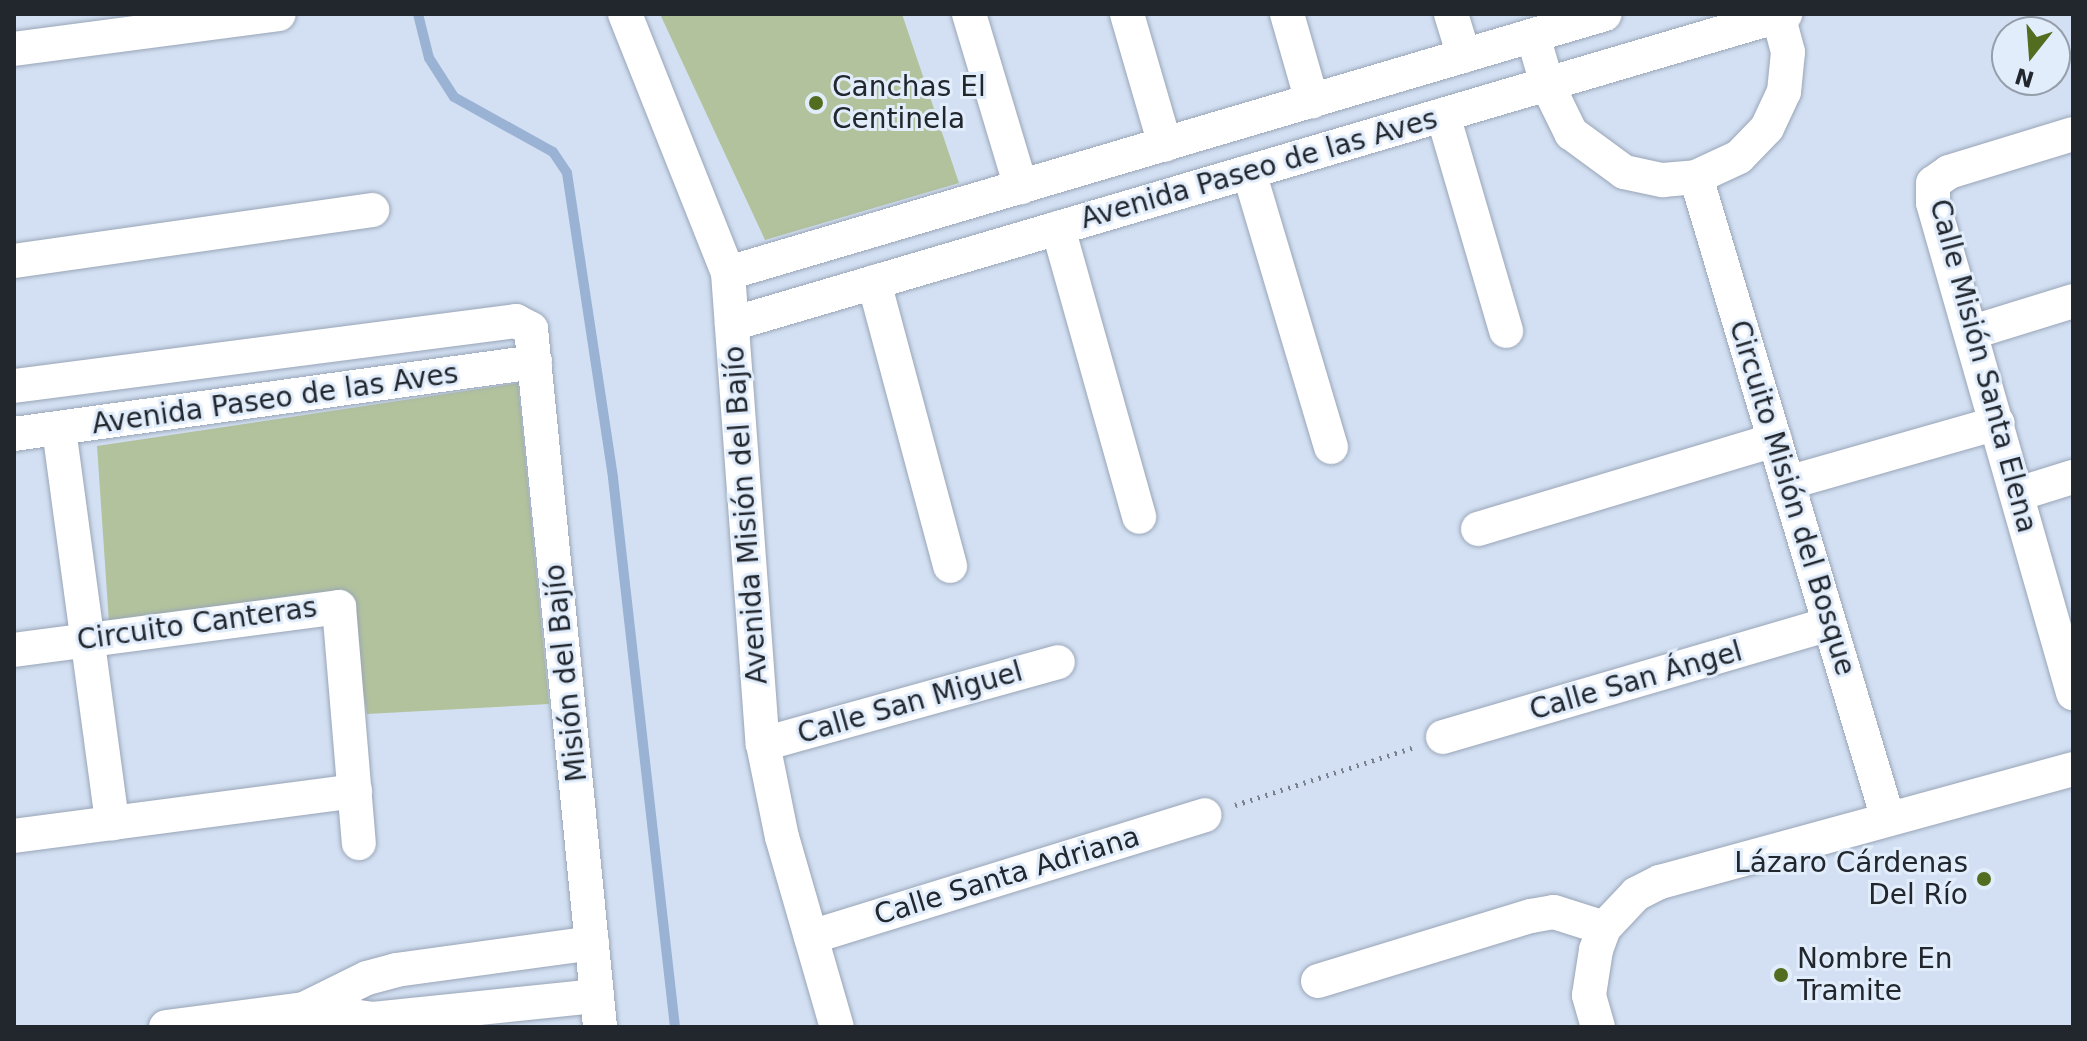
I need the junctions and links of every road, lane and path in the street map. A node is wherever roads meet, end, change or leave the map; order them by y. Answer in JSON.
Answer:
{"nodes":[{"id":1,"x":279,"y":14,"type":"edge"},
{"id":2,"x":625,"y":14,"type":"edge"},
{"id":3,"x":969,"y":14,"type":"edge"},
{"id":4,"x":1127,"y":14,"type":"edge"},
{"id":5,"x":1287,"y":14,"type":"edge"},
{"id":6,"x":1451,"y":14,"type":"edge"},
{"id":7,"x":1605,"y":14,"type":"edge"},
{"id":8,"x":1781,"y":15,"type":"edge"},
{"id":9,"x":1533,"y":36,"type":"junction"},
{"id":10,"x":14,"y":49,"type":"edge"},
{"id":11,"x":1464,"y":56,"type":"junction"},
{"id":12,"x":1547,"y":84,"type":"junction"},
{"id":13,"x":1312,"y":101,"type":"junction"},
{"id":14,"x":1443,"y":115,"type":"junction"},
{"id":15,"x":2073,"y":134,"type":"edge"},
{"id":16,"x":1165,"y":145,"type":"junction"},
{"id":17,"x":1249,"y":172,"type":"junction"},
{"id":18,"x":1696,"y":177,"type":"junction"},
{"id":19,"x":1021,"y":187,"type":"junction"},
{"id":20,"x":372,"y":210,"type":"dead end"},
{"id":21,"x":1058,"y":228,"type":"junction"},
{"id":22,"x":14,"y":261,"type":"edge"},
{"id":23,"x":728,"y":273,"type":"junction"},
{"id":24,"x":874,"y":282,"type":"junction"},
{"id":25,"x":2073,"y":301,"type":"edge"},
{"id":26,"x":525,"y":322,"type":"joint"},
{"id":27,"x":732,"y":324,"type":"junction"},
{"id":28,"x":1506,"y":331,"type":"dead end"},
{"id":29,"x":1973,"y":332,"type":"junction"},
{"id":30,"x":535,"y":362,"type":"junction"},
{"id":31,"x":14,"y":386,"type":"edge"},
{"id":32,"x":1998,"y":423,"type":"junction"},
{"id":33,"x":59,"y":429,"type":"junction"},
{"id":34,"x":14,"y":434,"type":"edge"},
{"id":35,"x":1775,"y":440,"type":"junction"},
{"id":36,"x":1331,"y":447,"type":"dead end"},
{"id":37,"x":2073,"y":477,"type":"edge"},
{"id":38,"x":1787,"y":483,"type":"junction"},
{"id":39,"x":2018,"y":494,"type":"junction"},
{"id":40,"x":1136,"y":506,"type":"dead end"},
{"id":41,"x":1478,"y":529,"type":"dead end"},
{"id":42,"x":950,"y":566,"type":"dead end"},
{"id":43,"x":1829,"y":624,"type":"junction"},
{"id":44,"x":85,"y":640,"type":"junction"},
{"id":45,"x":2067,"y":648,"type":"edge"},
{"id":46,"x":14,"y":650,"type":"edge"},
{"id":47,"x":1058,"y":662,"type":"dead end"},
{"id":48,"x":2073,"y":693,"type":"edge"},
{"id":49,"x":1443,"y":737,"type":"joint"},
{"id":50,"x":763,"y":744,"type":"junction"},
{"id":51,"x":2073,"y":769,"type":"edge"},
{"id":52,"x":355,"y":791,"type":"junction"},
{"id":53,"x":1204,"y":815,"type":"joint"},
{"id":54,"x":1888,"y":819,"type":"junction"},
{"id":55,"x":112,"y":823,"type":"junction"},
{"id":56,"x":14,"y":836,"type":"edge"},
{"id":57,"x":359,"y":843,"type":"dead end"},
{"id":58,"x":1604,"y":928,"type":"junction"},
{"id":59,"x":811,"y":937,"type":"junction"},
{"id":60,"x":592,"y":943,"type":"junction"},
{"id":61,"x":367,"y":978,"type":"junction"},
{"id":62,"x":1318,"y":981,"type":"dead end"},
{"id":63,"x":304,"y":1009,"type":"junction"},
{"id":64,"x":598,"y":1012,"type":"edge"},
{"id":65,"x":373,"y":1023,"type":"edge"},
{"id":66,"x":166,"y":1027,"type":"edge"},
{"id":67,"x":837,"y":1027,"type":"edge"},
{"id":68,"x":1598,"y":1027,"type":"edge"}],
"edges":[{"from":1,"to":10,"type":"street"},
{"from":2,"to":23,"type":"street","name":"Avenida Misión del Bajío"},
{"from":3,"to":19,"type":"street"},
{"from":4,"to":16,"type":"street"},
{"from":5,"to":13,"type":"street"},
{"from":6,"to":11,"type":"street"},
{"from":7,"to":9,"type":"street","name":"Avenida Paseo de las Aves"},
{"from":8,"to":12,"type":"street","name":"Avenida Paseo de las Aves"},
{"from":8,"to":18,"type":"street"},
{"from":9,"to":11,"type":"street","name":"Avenida Paseo de las Aves"},
{"from":9,"to":12,"type":"street"},
{"from":11,"to":13,"type":"street","name":"Avenida Paseo de las Aves"},
{"from":12,"to":14,"type":"street","name":"Avenida Paseo de las Aves"},
{"from":12,"to":18,"type":"street"},
{"from":13,"to":16,"type":"street","name":"Avenida Paseo de las Aves"},
{"from":14,"to":17,"type":"street","name":"Avenida Paseo de las Aves"},
{"from":14,"to":28,"type":"street"},
{"from":15,"to":29,"type":"street","name":"Calle Misión Santa Elena"},
{"from":16,"to":19,"type":"street","name":"Avenida Paseo de las Aves"},
{"from":17,"to":21,"type":"street","name":"Avenida Paseo de las Aves"},
{"from":17,"to":36,"type":"street"},
{"from":18,"to":35,"type":"street","name":"Circuito Misión del Bosque"},
{"from":19,"to":23,"type":"street","name":"Avenida Paseo de las Aves"},
{"from":20,"to":22,"type":"street"},
{"from":21,"to":24,"type":"street","name":"Avenida Paseo de las Aves"},
{"from":21,"to":40,"type":"street"},
{"from":23,"to":27,"type":"street","name":"Avenida Misión del Bajío"},
{"from":24,"to":27,"type":"street","name":"Avenida Paseo de las Aves"},
{"from":24,"to":42,"type":"street"},
{"from":25,"to":29,"type":"street"},
{"from":26,"to":30,"type":"street","name":"Misión del Bajío"},
{"from":26,"to":31,"type":"street","name":"Avenida Paseo de las Aves"},
{"from":27,"to":50,"type":"street","name":"Avenida Misión del Bajío"},
{"from":29,"to":32,"type":"street","name":"Calle Misión Santa Elena"},
{"from":30,"to":33,"type":"street","name":"Avenida Paseo de las Aves"},
{"from":30,"to":60,"type":"street","name":"Misión del Bajío"},
{"from":32,"to":38,"type":"street"},
{"from":32,"to":39,"type":"street","name":"Calle Misión Santa Elena"},
{"from":33,"to":34,"type":"street","name":"Avenida Paseo de las Aves"},
{"from":33,"to":44,"type":"street"},
{"from":35,"to":38,"type":"street","name":"Circuito Misión del Bosque"},
{"from":35,"to":41,"type":"street"},
{"from":37,"to":39,"type":"street"},
{"from":38,"to":43,"type":"street","name":"Circuito Misión del Bosque"},
{"from":39,"to":45,"type":"street","name":"Calle Misión Santa Elena"},
{"from":43,"to":49,"type":"street","name":"Calle San Ángel"},
{"from":43,"to":54,"type":"street","name":"Circuito Misión del Bosque"},
{"from":44,"to":46,"type":"street","name":"Circuito Canteras"},
{"from":44,"to":52,"type":"street","name":"Circuito Canteras"},
{"from":44,"to":55,"type":"street"},
{"from":45,"to":48,"type":"street","name":"Calle Misión Santa Elena"},
{"from":47,"to":50,"type":"street","name":"Calle San Miguel"},
{"from":49,"to":53,"type":"path"},
{"from":50,"to":59,"type":"street","name":"Avenida Misión del Bajío"},
{"from":51,"to":54,"type":"street"},
{"from":52,"to":55,"type":"street"},
{"from":52,"to":57,"type":"street","name":"Circuito Canteras"},
{"from":53,"to":59,"type":"street","name":"Calle Santa Adriana"},
{"from":54,"to":58,"type":"street"},
{"from":55,"to":56,"type":"street"},
{"from":58,"to":62,"type":"street"},
{"from":58,"to":68,"type":"street"},
{"from":59,"to":67,"type":"street","name":"Avenida Misión del Bajío"},
{"from":60,"to":61,"type":"street"},
{"from":60,"to":64,"type":"street","name":"Misión del Bajío"},
{"from":61,"to":63,"type":"street"},
{"from":61,"to":65,"type":"street"},
{"from":63,"to":65,"type":"street"},
{"from":63,"to":66,"type":"street"},
{"from":64,"to":65,"type":"street"}]}
